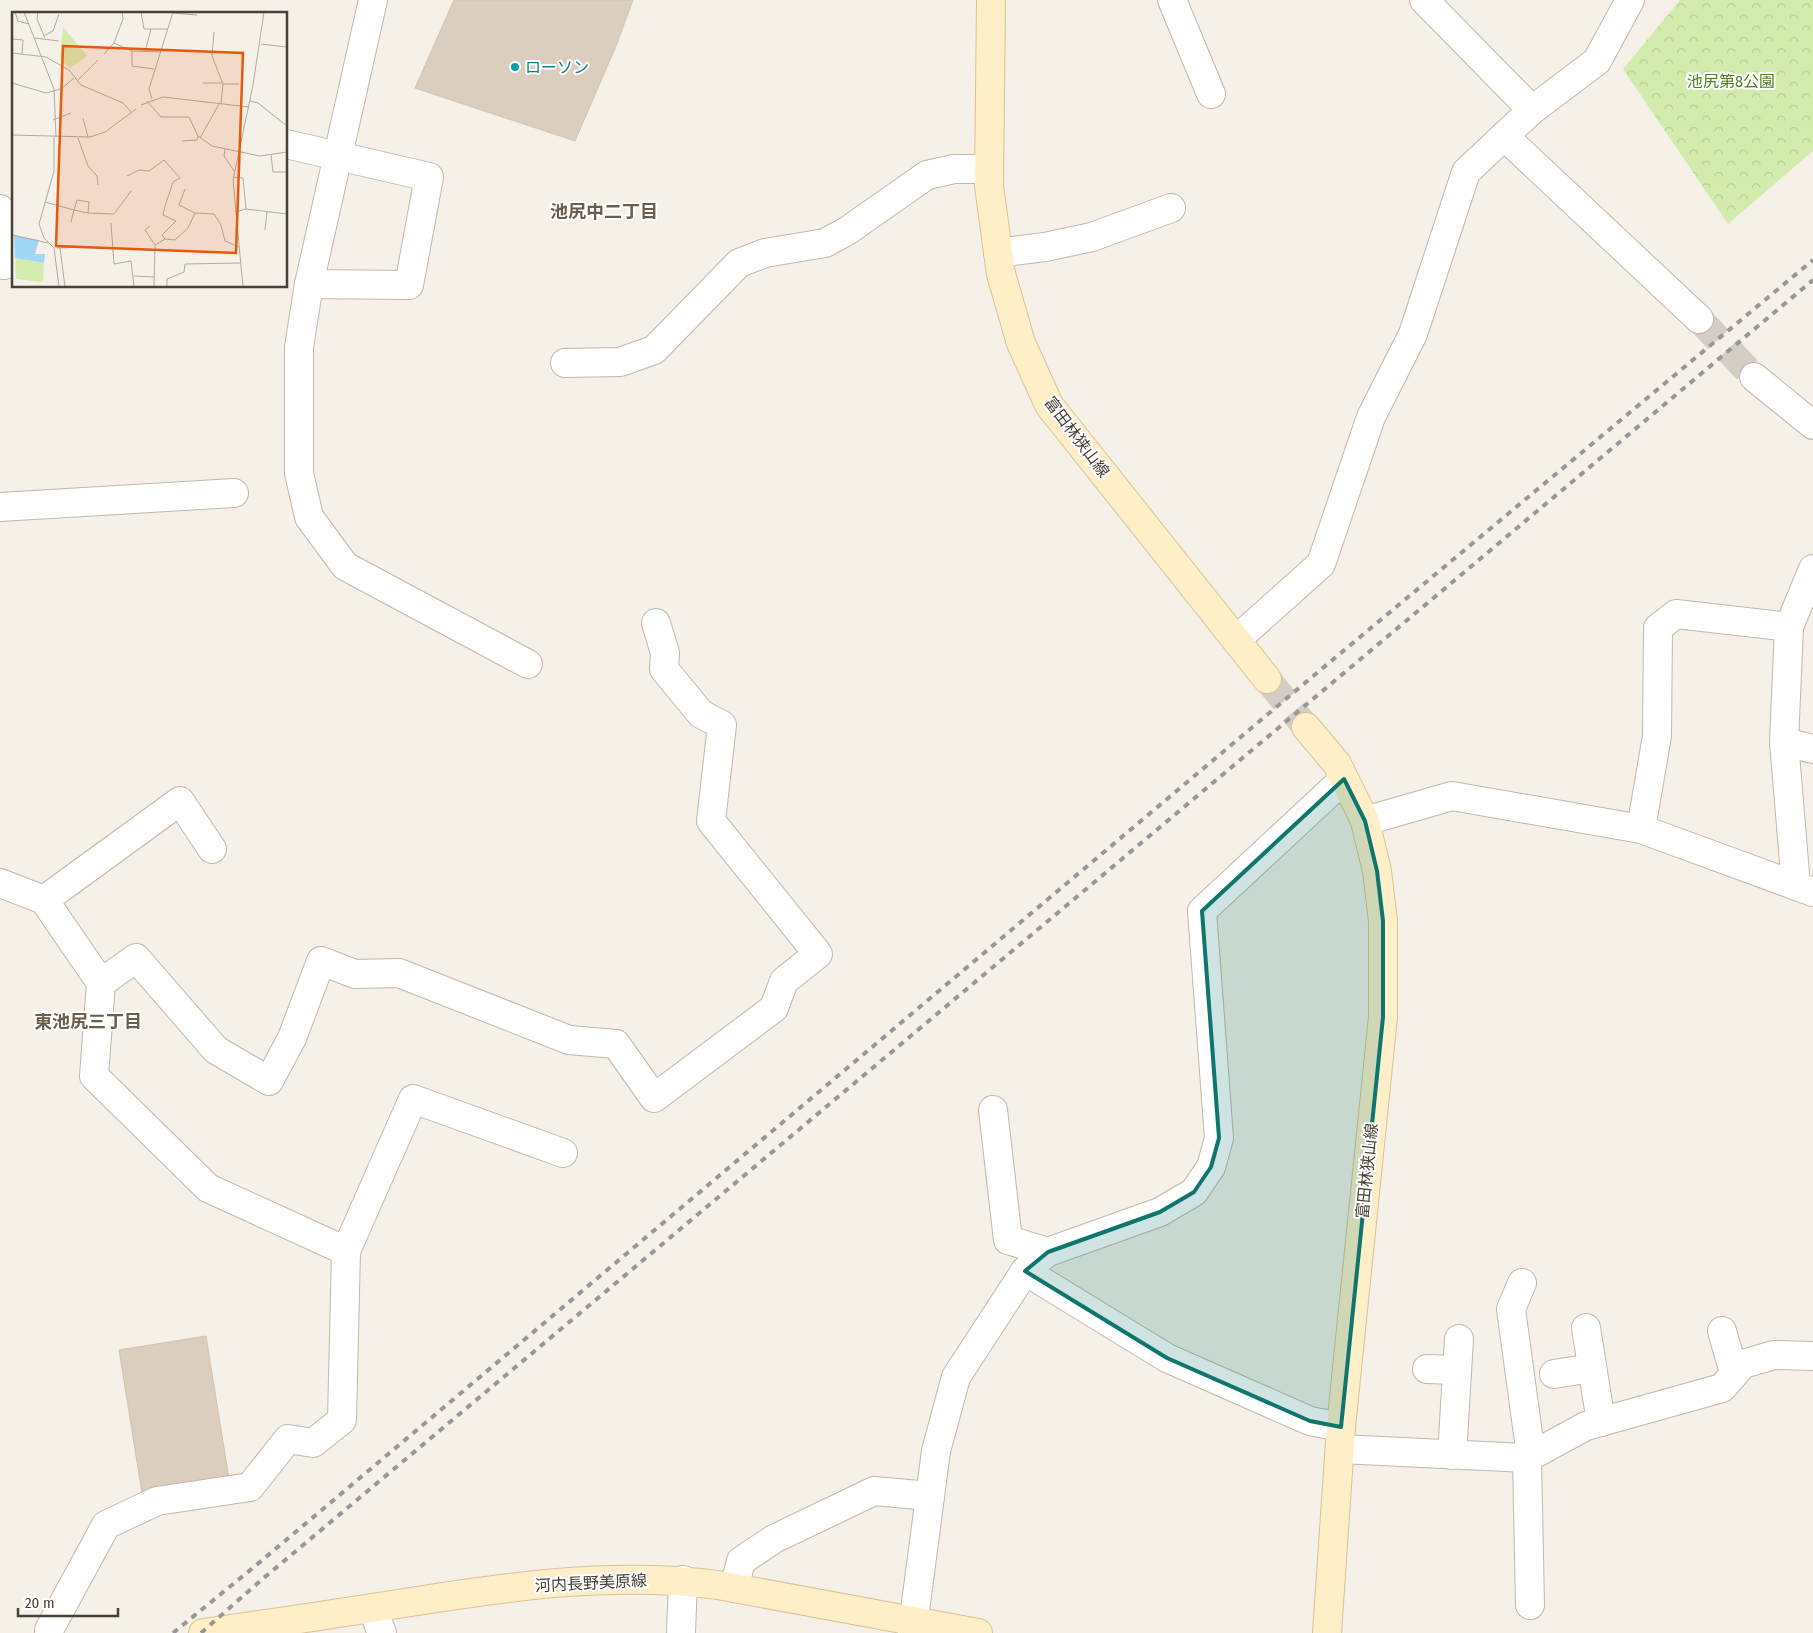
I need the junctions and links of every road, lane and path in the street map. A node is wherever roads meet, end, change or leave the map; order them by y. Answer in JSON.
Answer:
{"nodes":[{"id":1,"x":373,"y":0,"type":"edge"},
{"id":2,"x":991,"y":0,"type":"edge"},
{"id":3,"x":1172,"y":0,"type":"edge"},
{"id":4,"x":1424,"y":0,"type":"edge"},
{"id":5,"x":1630,"y":0,"type":"edge"},
{"id":6,"x":1211,"y":94,"type":"dead end"},
{"id":7,"x":1532,"y":110,"type":"junction"},
{"id":8,"x":1504,"y":136,"type":"junction"},
{"id":9,"x":288,"y":144,"type":"edge"},
{"id":10,"x":338,"y":156,"type":"junction"},
{"id":11,"x":989,"y":169,"type":"junction"},
{"id":12,"x":1171,"y":208,"type":"dead end"},
{"id":13,"x":0,"y":209,"type":"edge"},
{"id":14,"x":998,"y":254,"type":"junction"},
{"id":15,"x":4,"y":265,"type":"dead end"},
{"id":16,"x":310,"y":284,"type":"junction"},
{"id":17,"x":1698,"y":319,"type":"tunnel mouth"},
{"id":18,"x":565,"y":363,"type":"dead end"},
{"id":19,"x":1754,"y":377,"type":"tunnel mouth"},
{"id":20,"x":1813,"y":425,"type":"edge"},
{"id":21,"x":234,"y":493,"type":"dead end"},
{"id":22,"x":0,"y":507,"type":"edge"},
{"id":23,"x":1813,"y":569,"type":"edge"},
{"id":24,"x":656,"y":623,"type":"dead end"},
{"id":25,"x":1789,"y":627,"type":"junction"},
{"id":26,"x":1236,"y":640,"type":"junction"},
{"id":27,"x":528,"y":664,"type":"dead end"},
{"id":28,"x":1267,"y":679,"type":"tunnel mouth"},
{"id":29,"x":1306,"y":727,"type":"tunnel mouth"},
{"id":30,"x":1784,"y":742,"type":"junction"},
{"id":31,"x":1813,"y":749,"type":"edge"},
{"id":32,"x":1344,"y":780,"type":"junction"},
{"id":33,"x":1364,"y":821,"type":"junction"},
{"id":34,"x":1641,"y":829,"type":"junction"},
{"id":35,"x":212,"y":849,"type":"dead end"},
{"id":36,"x":0,"y":883,"type":"edge"},
{"id":37,"x":1804,"y":889,"type":"edge"},
{"id":38,"x":44,"y":900,"type":"junction"},
{"id":39,"x":101,"y":983,"type":"junction"},
{"id":40,"x":993,"y":1110,"type":"dead end"},
{"id":41,"x":563,"y":1153,"type":"dead end"},
{"id":42,"x":346,"y":1251,"type":"junction"},
{"id":43,"x":1048,"y":1252,"type":"junction"},
{"id":44,"x":1025,"y":1272,"type":"junction"},
{"id":45,"x":1522,"y":1283,"type":"dead end"},
{"id":46,"x":1586,"y":1328,"type":"dead end"},
{"id":47,"x":1722,"y":1331,"type":"dead end"},
{"id":48,"x":1459,"y":1339,"type":"dead end"},
{"id":49,"x":1813,"y":1356,"type":"edge"},
{"id":50,"x":1592,"y":1368,"type":"junction"},
{"id":51,"x":1427,"y":1369,"type":"dead end"},
{"id":52,"x":1457,"y":1370,"type":"junction"},
{"id":53,"x":1554,"y":1374,"type":"dead end"},
{"id":54,"x":1734,"y":1374,"type":"junction"},
{"id":55,"x":1601,"y":1422,"type":"junction"},
{"id":56,"x":1341,"y":1438,"type":"junction"},
{"id":57,"x":1452,"y":1455,"type":"junction"},
{"id":58,"x":1529,"y":1457,"type":"junction"},
{"id":59,"x":930,"y":1496,"type":"junction"},
{"id":60,"x":683,"y":1580,"type":"junction"},
{"id":61,"x":734,"y":1588,"type":"junction"},
{"id":62,"x":1530,"y":1605,"type":"dead end"},
{"id":63,"x":372,"y":1608,"type":"junction"},
{"id":64,"x":913,"y":1627,"type":"edge"},
{"id":65,"x":49,"y":1633,"type":"edge"},
{"id":66,"x":203,"y":1633,"type":"edge"},
{"id":67,"x":382,"y":1633,"type":"edge"},
{"id":68,"x":681,"y":1633,"type":"edge"},
{"id":69,"x":978,"y":1633,"type":"edge"},
{"id":70,"x":1327,"y":1633,"type":"edge"}],
"edges":[{"from":1,"to":10,"type":"street"},
{"from":2,"to":11,"type":"main road","name":"富田林狭山線"},
{"from":3,"to":6,"type":"street"},
{"from":4,"to":7,"type":"street"},
{"from":5,"to":7,"type":"street"},
{"from":7,"to":8,"type":"street"},
{"from":8,"to":17,"type":"street"},
{"from":8,"to":26,"type":"street"},
{"from":9,"to":10,"type":"street"},
{"from":10,"to":16,"type":"street"},
{"from":10,"to":16,"type":"street"},
{"from":11,"to":14,"type":"main road","name":"富田林狭山線"},
{"from":11,"to":18,"type":"street"},
{"from":12,"to":14,"type":"street"},
{"from":13,"to":15,"type":"street"},
{"from":14,"to":26,"type":"main road","name":"富田林狭山線"},
{"from":16,"to":27,"type":"street"},
{"from":19,"to":20,"type":"street"},
{"from":21,"to":22,"type":"street"},
{"from":23,"to":25,"type":"street"},
{"from":24,"to":39,"type":"street"},
{"from":25,"to":30,"type":"street"},
{"from":25,"to":34,"type":"street"},
{"from":26,"to":28,"type":"main road","name":"富田林狭山線"},
{"from":29,"to":32,"type":"main road","name":"富田林狭山線"},
{"from":30,"to":31,"type":"street"},
{"from":30,"to":37,"type":"street"},
{"from":32,"to":33,"type":"main road","name":"富田林狭山線"},
{"from":32,"to":43,"type":"street"},
{"from":33,"to":34,"type":"street"},
{"from":33,"to":56,"type":"main road","name":"富田林狭山線"},
{"from":34,"to":37,"type":"street"},
{"from":35,"to":38,"type":"street"},
{"from":36,"to":38,"type":"street"},
{"from":38,"to":39,"type":"street"},
{"from":39,"to":42,"type":"street"},
{"from":40,"to":43,"type":"street"},
{"from":41,"to":42,"type":"street"},
{"from":42,"to":65,"type":"street"},
{"from":43,"to":44,"type":"street"},
{"from":44,"to":56,"type":"street"},
{"from":44,"to":59,"type":"street"},
{"from":45,"to":58,"type":"street"},
{"from":46,"to":50,"type":"street"},
{"from":47,"to":54,"type":"street"},
{"from":48,"to":52,"type":"street"},
{"from":49,"to":54,"type":"street"},
{"from":50,"to":53,"type":"street"},
{"from":50,"to":55,"type":"street"},
{"from":51,"to":52,"type":"street"},
{"from":52,"to":57,"type":"street"},
{"from":54,"to":55,"type":"street"},
{"from":55,"to":58,"type":"street"},
{"from":56,"to":57,"type":"street"},
{"from":56,"to":70,"type":"main road","name":"富田林狭山線"},
{"from":57,"to":58,"type":"street"},
{"from":58,"to":62,"type":"street"},
{"from":59,"to":61,"type":"street"},
{"from":59,"to":64,"type":"street"},
{"from":60,"to":61,"type":"main road","name":"河内長野美原線"},
{"from":60,"to":63,"type":"main road","name":"河内長野美原線"},
{"from":60,"to":68,"type":"street"},
{"from":61,"to":64,"type":"main road","name":"河内長野美原線"},
{"from":63,"to":66,"type":"main road","name":"河内長野美原線"},
{"from":63,"to":67,"type":"street"},
{"from":64,"to":69,"type":"main road","name":"河内長野美原線"}]}
